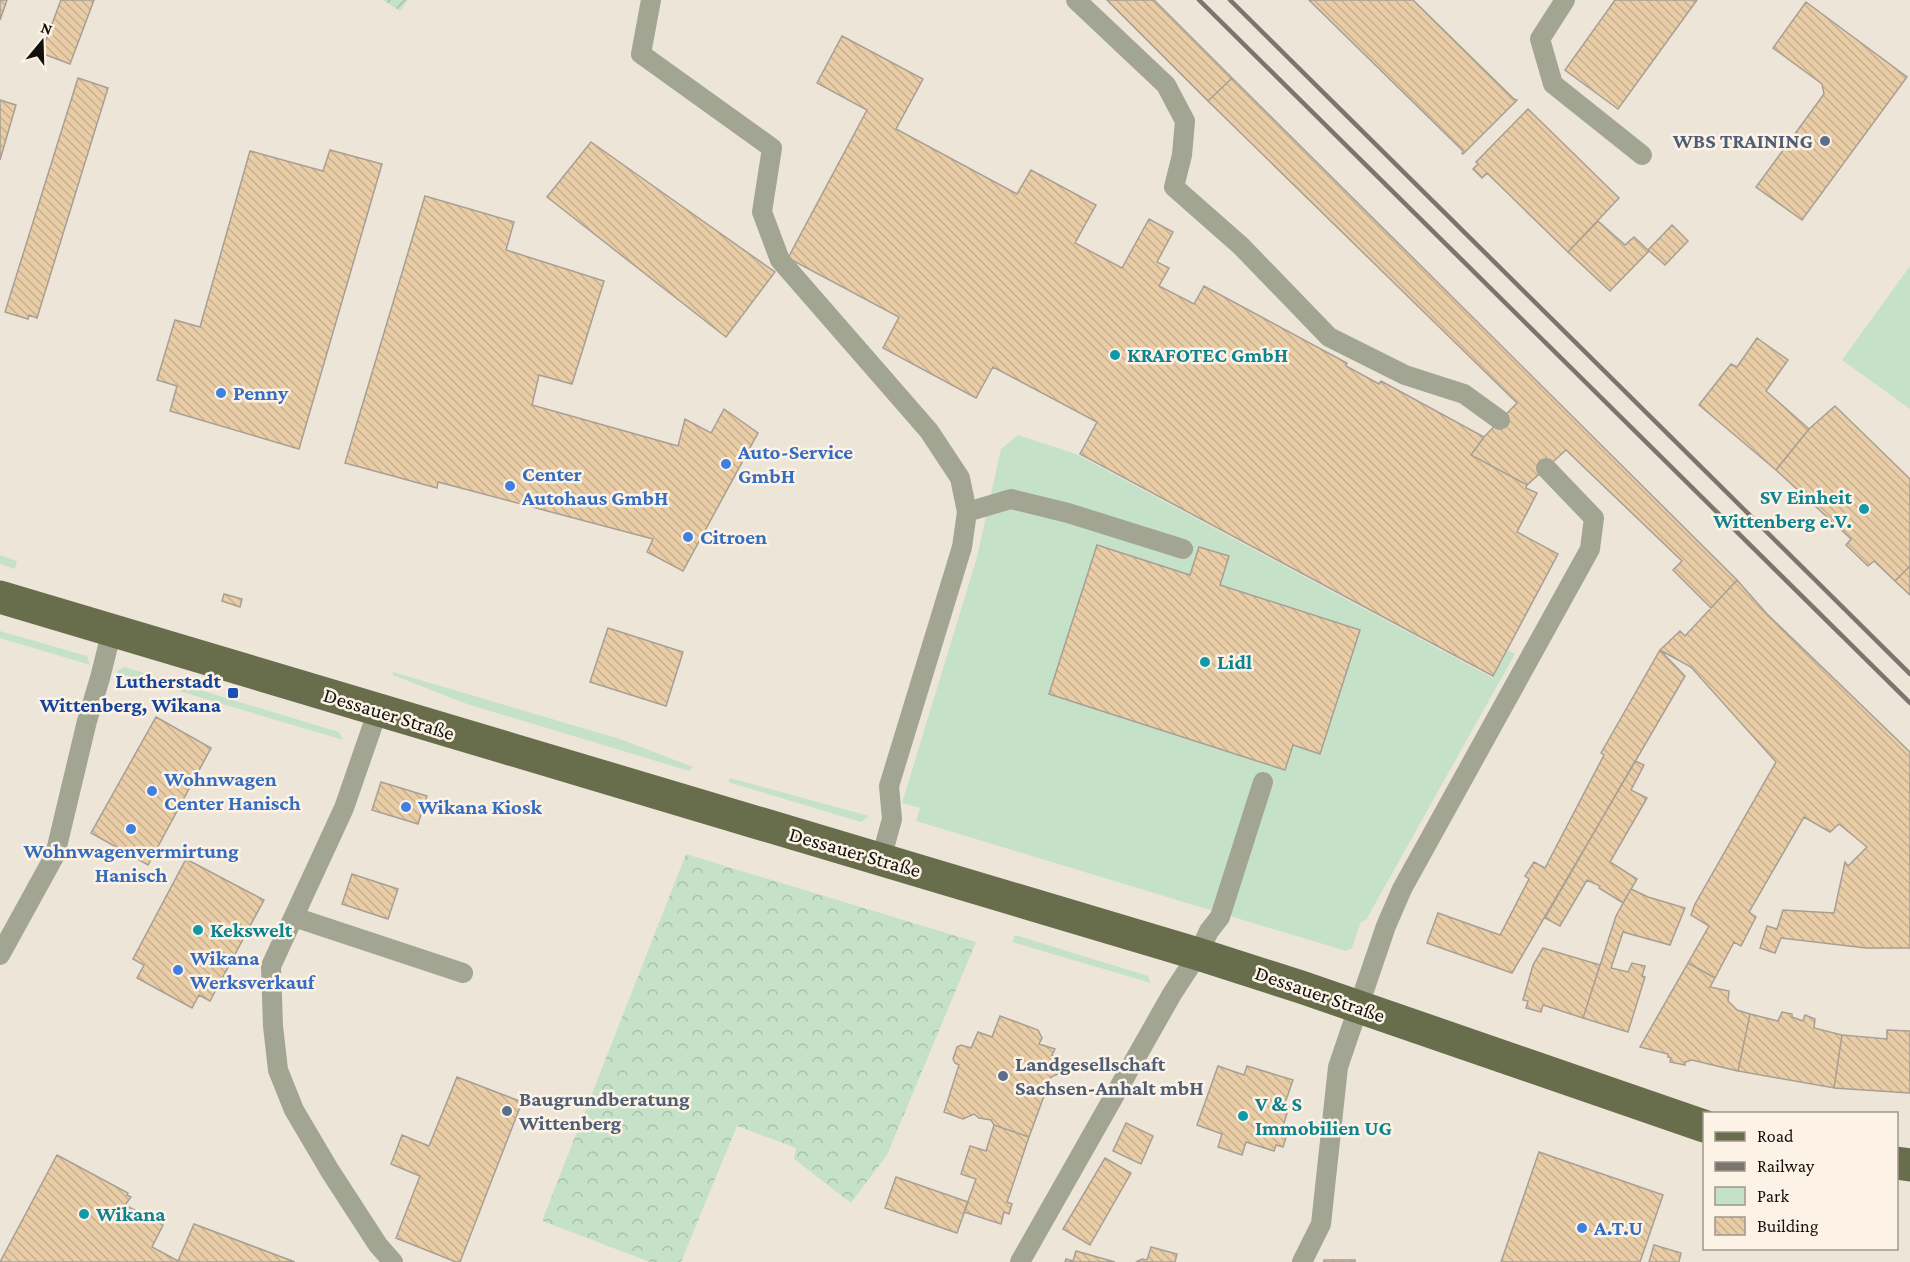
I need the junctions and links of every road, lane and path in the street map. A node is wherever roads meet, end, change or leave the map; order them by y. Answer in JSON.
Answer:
{"nodes":[{"id":1,"x":651,"y":0,"type":"edge"},
{"id":2,"x":1077,"y":0,"type":"edge"},
{"id":3,"x":1565,"y":0,"type":"edge"},
{"id":4,"x":1642,"y":155,"type":"dead end"},
{"id":5,"x":1500,"y":420,"type":"dead end"},
{"id":6,"x":1546,"y":468,"type":"dead end"},
{"id":7,"x":967,"y":512,"type":"junction"},
{"id":8,"x":1183,"y":549,"type":"dead end"},
{"id":9,"x":0,"y":597,"type":"edge"},
{"id":10,"x":112,"y":630,"type":"junction"},
{"id":11,"x":378,"y":710,"type":"junction"},
{"id":12,"x":1263,"y":783,"type":"dead end"},
{"id":13,"x":881,"y":859,"type":"junction"},
{"id":14,"x":294,"y":917,"type":"junction"},
{"id":15,"x":1198,"y":954,"type":"junction"},
{"id":16,"x":0,"y":955,"type":"edge"},
{"id":17,"x":463,"y":973,"type":"dead end"},
{"id":18,"x":1359,"y":1007,"type":"junction"},
{"id":19,"x":1703,"y":1126,"type":"edge"},
{"id":20,"x":393,"y":1262,"type":"edge"},
{"id":21,"x":1020,"y":1262,"type":"edge"},
{"id":22,"x":1302,"y":1262,"type":"edge"}],
"edges":[{"from":1,"to":7,"type":"lane"},
{"from":2,"to":5,"type":"lane"},
{"from":3,"to":4,"type":"lane"},
{"from":6,"to":18,"type":"lane"},
{"from":7,"to":8,"type":"lane"},
{"from":7,"to":13,"type":"lane"},
{"from":9,"to":10,"type":"main road","name":"Dessauer Straße"},
{"from":10,"to":11,"type":"main road","name":"Dessauer Straße"},
{"from":10,"to":16,"type":"lane"},
{"from":11,"to":13,"type":"main road","name":"Dessauer Straße"},
{"from":11,"to":14,"type":"lane"},
{"from":12,"to":15,"type":"lane"},
{"from":13,"to":15,"type":"main road","name":"Dessauer Straße"},
{"from":14,"to":17,"type":"lane"},
{"from":14,"to":20,"type":"lane"},
{"from":15,"to":18,"type":"main road","name":"Dessauer Straße"},
{"from":15,"to":21,"type":"lane"},
{"from":18,"to":19,"type":"main road","name":"Dessauer Straße"},
{"from":18,"to":22,"type":"lane"}]}
